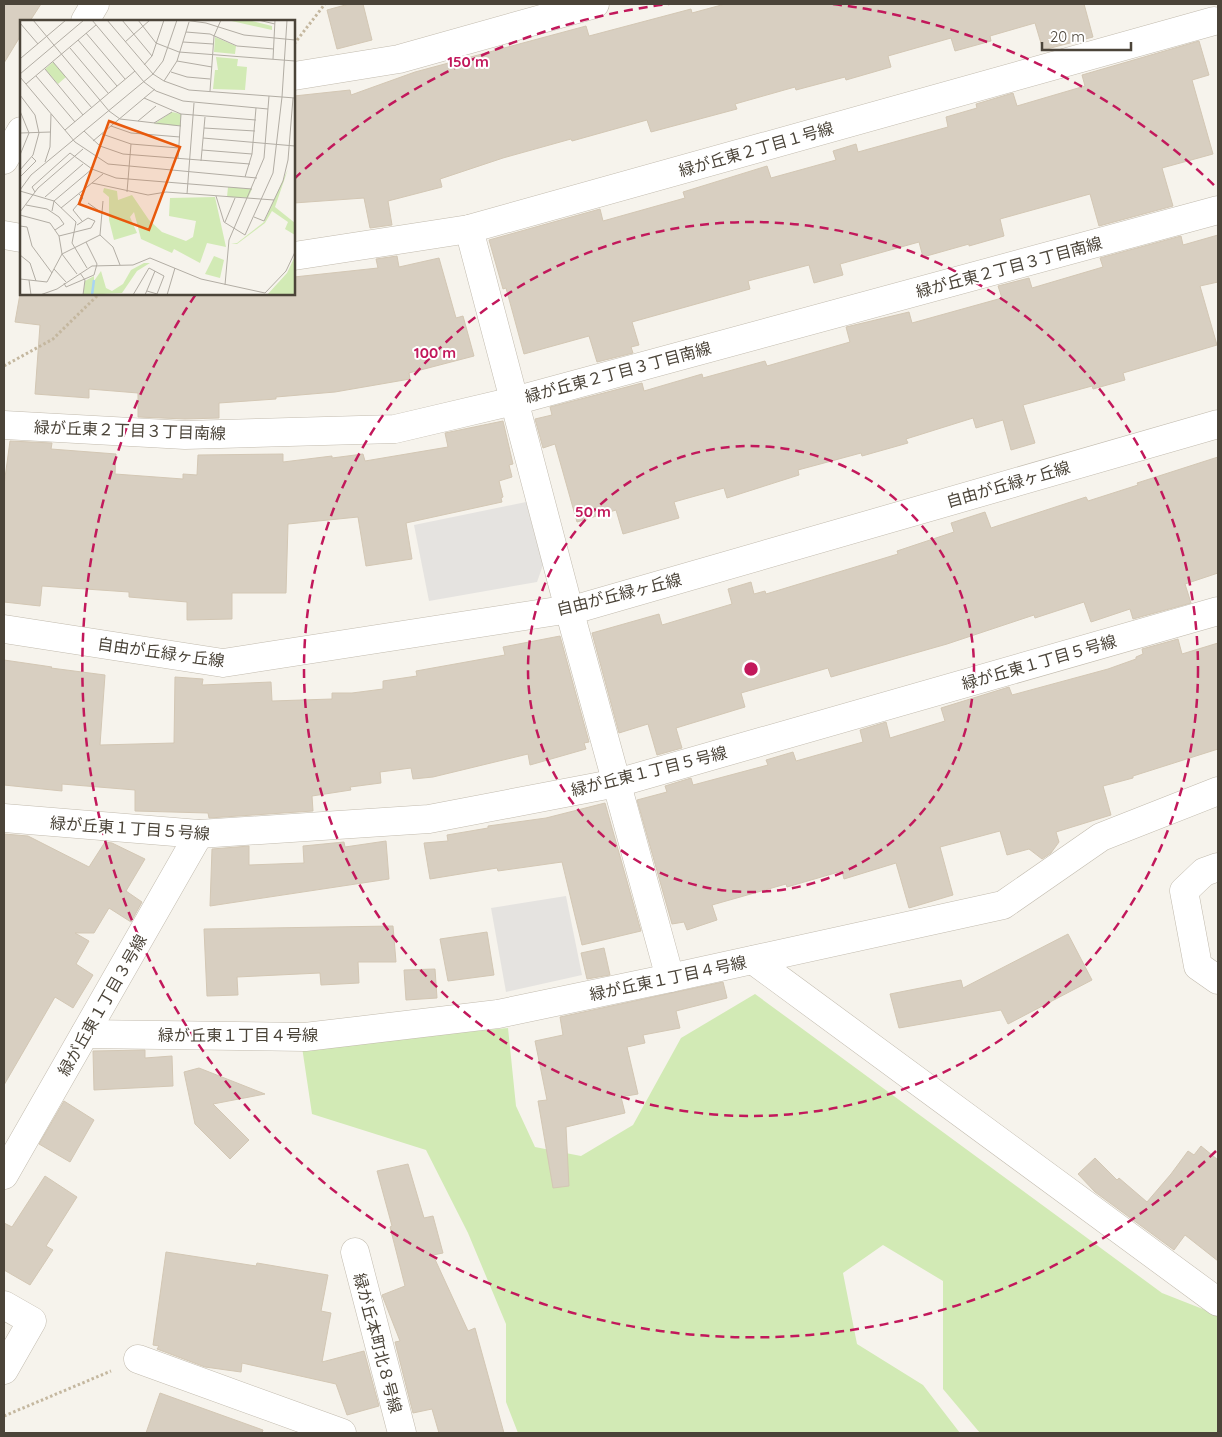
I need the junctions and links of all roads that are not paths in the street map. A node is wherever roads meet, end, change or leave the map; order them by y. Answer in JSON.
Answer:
{"nodes":[{"id":1,"x":95,"y":4,"type":"edge"},
{"id":2,"x":596,"y":4,"type":"edge"},
{"id":3,"x":87,"y":20,"type":"edge"},
{"id":4,"x":1214,"y":20,"type":"edge"},
{"id":5,"x":295,"y":76,"type":"edge"},
{"id":6,"x":20,"y":133,"type":"edge"},
{"id":7,"x":4,"y":160,"type":"edge"},
{"id":8,"x":1218,"y":210,"type":"edge"},
{"id":9,"x":469,"y":229,"type":"junction"},
{"id":10,"x":4,"y":235,"type":"edge"},
{"id":11,"x":20,"y":238,"type":"edge"},
{"id":12,"x":295,"y":256,"type":"edge"},
{"id":13,"x":514,"y":400,"type":"junction"},
{"id":14,"x":1218,"y":424,"type":"edge"},
{"id":15,"x":4,"y":425,"type":"edge"},
{"id":16,"x":569,"y":609,"type":"junction"},
{"id":17,"x":1218,"y":611,"type":"edge"},
{"id":18,"x":4,"y":629,"type":"edge"},
{"id":19,"x":617,"y":783,"type":"junction"},
{"id":20,"x":1218,"y":791,"type":"edge"},
{"id":21,"x":7,"y":824,"type":"edge"},
{"id":22,"x":199,"y":834,"type":"junction"},
{"id":23,"x":1213,"y":872,"type":"edge"},
{"id":24,"x":753,"y":960,"type":"junction"},
{"id":25,"x":670,"y":978,"type":"junction"},
{"id":26,"x":1218,"y":980,"type":"edge"},
{"id":27,"x":85,"y":1034,"type":"junction"},
{"id":28,"x":4,"y":1175,"type":"edge"},
{"id":29,"x":355,"y":1252,"type":"dead end"},
{"id":30,"x":1218,"y":1302,"type":"edge"},
{"id":31,"x":4,"y":1305,"type":"edge"},
{"id":32,"x":138,"y":1359,"type":"road end"},
{"id":33,"x":4,"y":1370,"type":"edge"},
{"id":34,"x":342,"y":1433,"type":"edge"},
{"id":35,"x":402,"y":1433,"type":"edge"}],
"edges":[{"from":1,"to":3,"type":"street"},
{"from":2,"to":5,"type":"street"},
{"from":4,"to":9,"type":"street","name":"緑が丘東２丁目１号線"},
{"from":6,"to":7,"type":"street"},
{"from":8,"to":13,"type":"street","name":"緑が丘東２丁目３丁目南線"},
{"from":9,"to":12,"type":"street","name":"緑が丘東２丁目１号線"},
{"from":9,"to":13,"type":"street"},
{"from":10,"to":11,"type":"street"},
{"from":13,"to":15,"type":"street","name":"緑が丘東２丁目３丁目南線"},
{"from":13,"to":16,"type":"street"},
{"from":14,"to":16,"type":"street","name":"自由が丘緑ヶ丘線"},
{"from":16,"to":18,"type":"street","name":"自由が丘緑ヶ丘線"},
{"from":16,"to":19,"type":"street"},
{"from":17,"to":19,"type":"street","name":"緑が丘東１丁目５号線"},
{"from":19,"to":22,"type":"street","name":"緑が丘東１丁目５号線"},
{"from":19,"to":25,"type":"street"},
{"from":20,"to":24,"type":"street","name":"緑が丘東１丁目４号線"},
{"from":21,"to":22,"type":"street","name":"緑が丘東１丁目５号線"},
{"from":22,"to":27,"type":"street","name":"緑が丘東１丁目３号線"},
{"from":23,"to":26,"type":"street"},
{"from":24,"to":25,"type":"street","name":"緑が丘東１丁目４号線"},
{"from":24,"to":30,"type":"street"},
{"from":25,"to":27,"type":"street","name":"緑が丘東１丁目４号線"},
{"from":27,"to":28,"type":"street","name":"緑が丘東１丁目３号線"},
{"from":29,"to":35,"type":"street","name":"緑が丘本町北８号線"},
{"from":31,"to":33,"type":"street"},
{"from":32,"to":34,"type":"street"}]}
